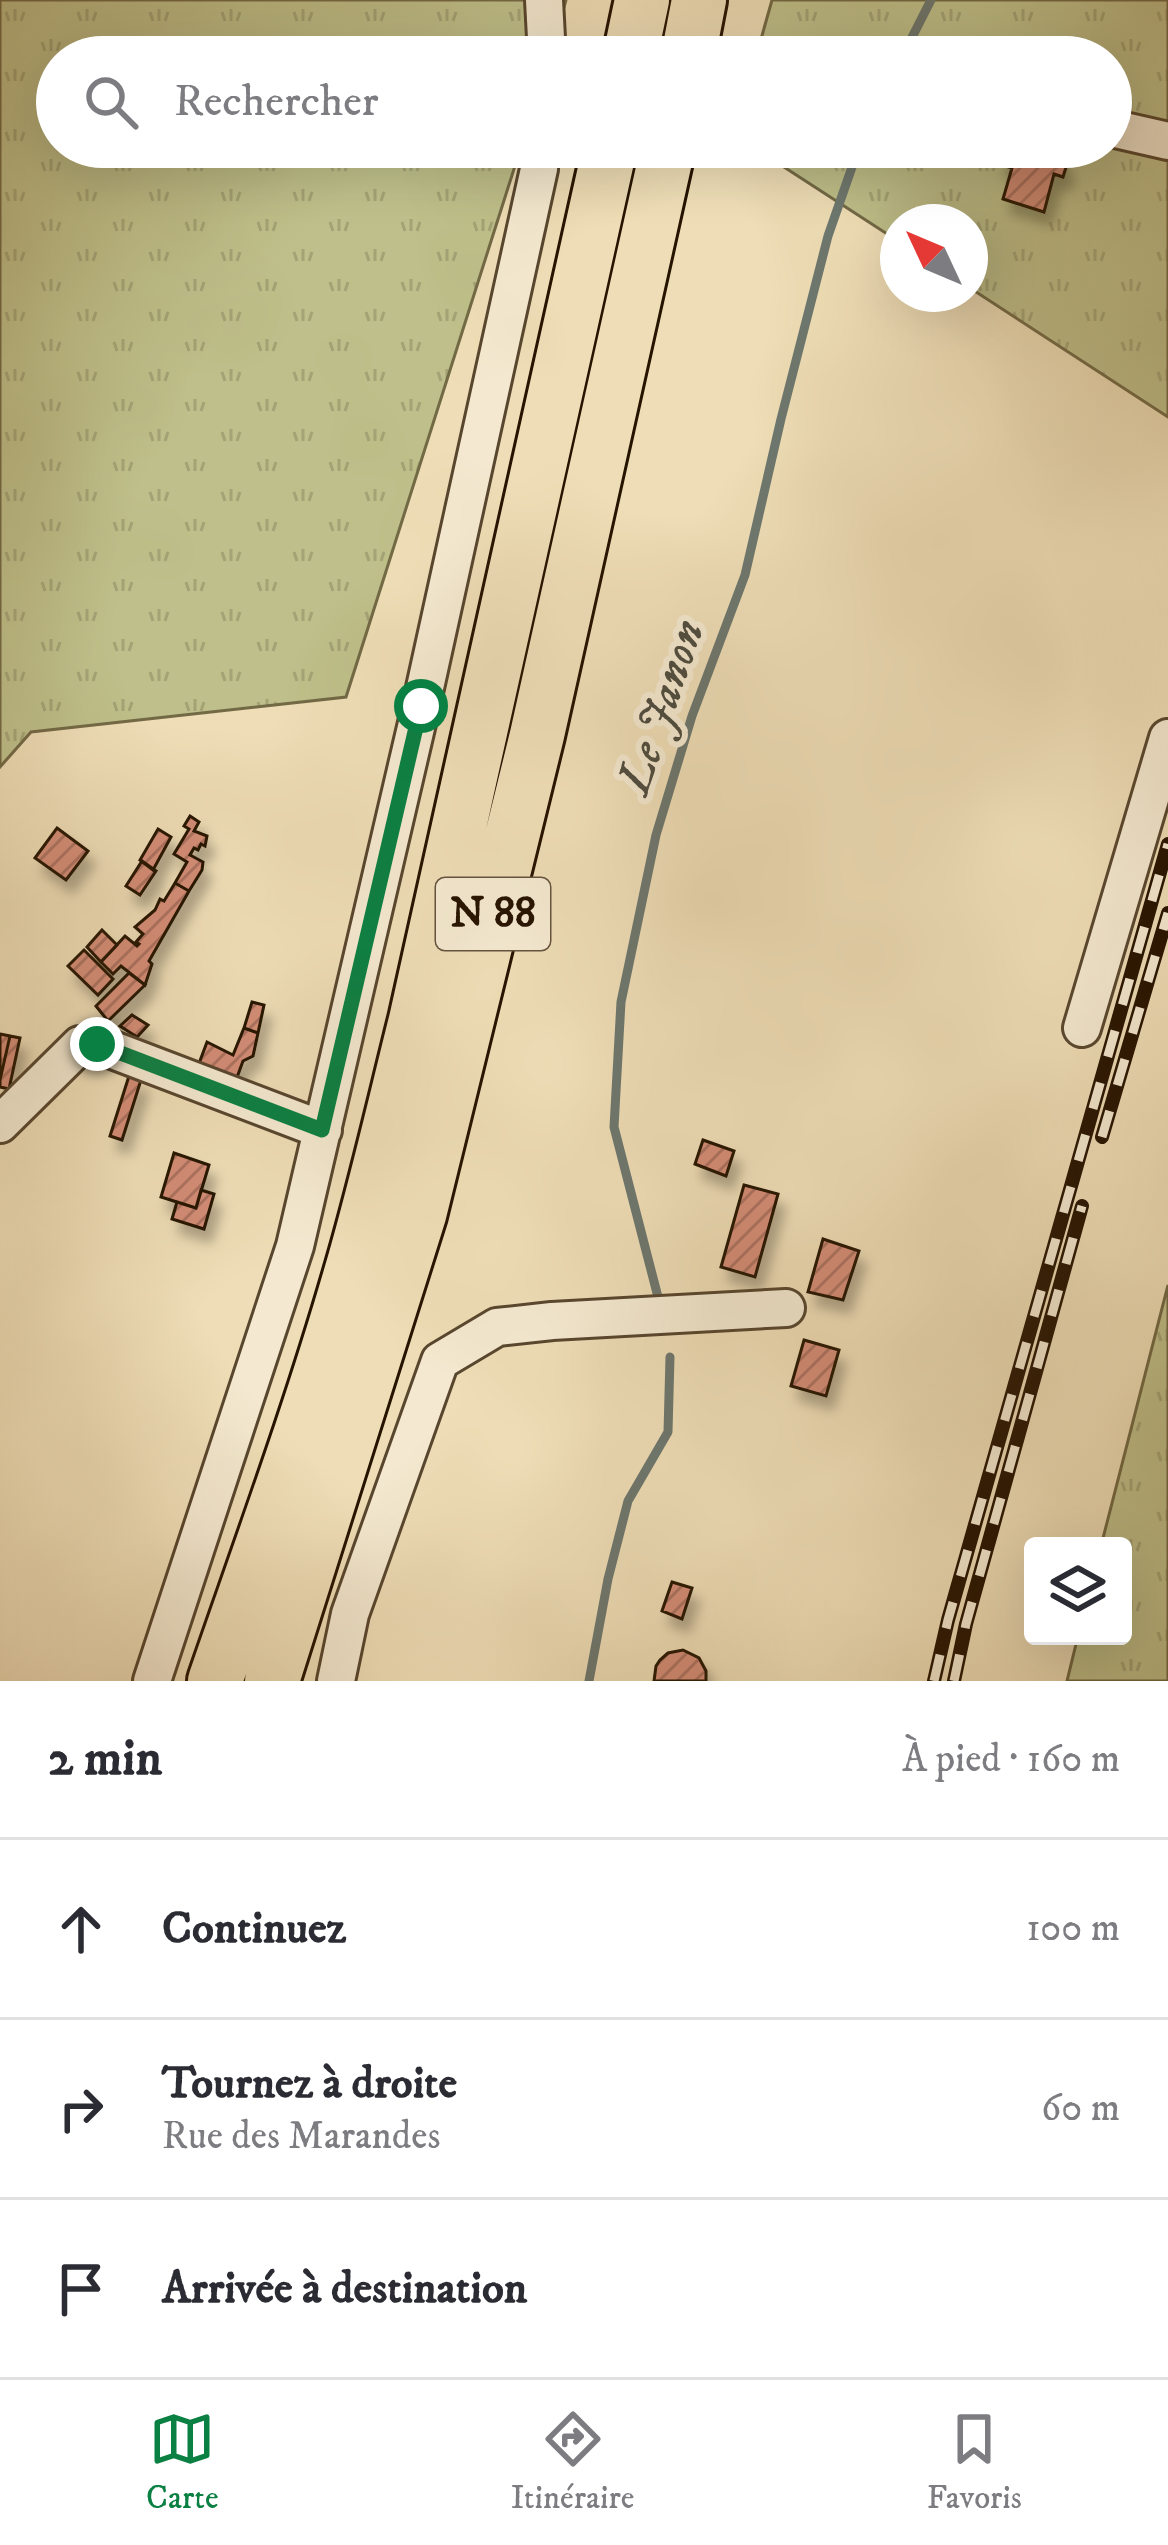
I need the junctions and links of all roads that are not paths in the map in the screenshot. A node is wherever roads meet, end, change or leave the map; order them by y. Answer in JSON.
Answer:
{"nodes":[{"id":1,"x":544,"y":0,"type":"edge"},
{"id":2,"x":642,"y":0,"type":"edge"},
{"id":3,"x":699,"y":0,"type":"edge"},
{"id":4,"x":546,"y":36,"type":"edge"},
{"id":5,"x":634,"y":36,"type":"edge"},
{"id":6,"x":692,"y":36,"type":"edge"},
{"id":7,"x":1132,"y":133,"type":"edge"},
{"id":8,"x":1168,"y":141,"type":"edge"},
{"id":9,"x":538,"y":168,"type":"edge"},
{"id":10,"x":605,"y":168,"type":"edge"},
{"id":11,"x":663,"y":168,"type":"edge"},
{"id":12,"x":1168,"y":738,"type":"edge"},
{"id":13,"x":1082,"y":1028,"type":"dead end"},
{"id":14,"x":0,"y":1124,"type":"edge"},
{"id":15,"x":322,"y":1130,"type":"junction"},
{"id":16,"x":786,"y":1308,"type":"dead end"},
{"id":17,"x":275,"y":1677,"type":"edge"},
{"id":18,"x":152,"y":1681,"type":"edge"},
{"id":19,"x":215,"y":1681,"type":"edge"},
{"id":20,"x":336,"y":1681,"type":"edge"}],
"edges":[{"from":1,"to":4,"type":"street"},
{"from":2,"to":5,"type":"highway"},
{"from":3,"to":6,"type":"highway"},
{"from":7,"to":8,"type":"street"},
{"from":9,"to":15,"type":"street"},
{"from":10,"to":19,"type":"highway","number":"N 88"},
{"from":11,"to":17,"type":"highway","number":"N 88"},
{"from":12,"to":13,"type":"street"},
{"from":14,"to":15,"type":"street"},
{"from":15,"to":18,"type":"street"},
{"from":16,"to":20,"type":"street"}]}
